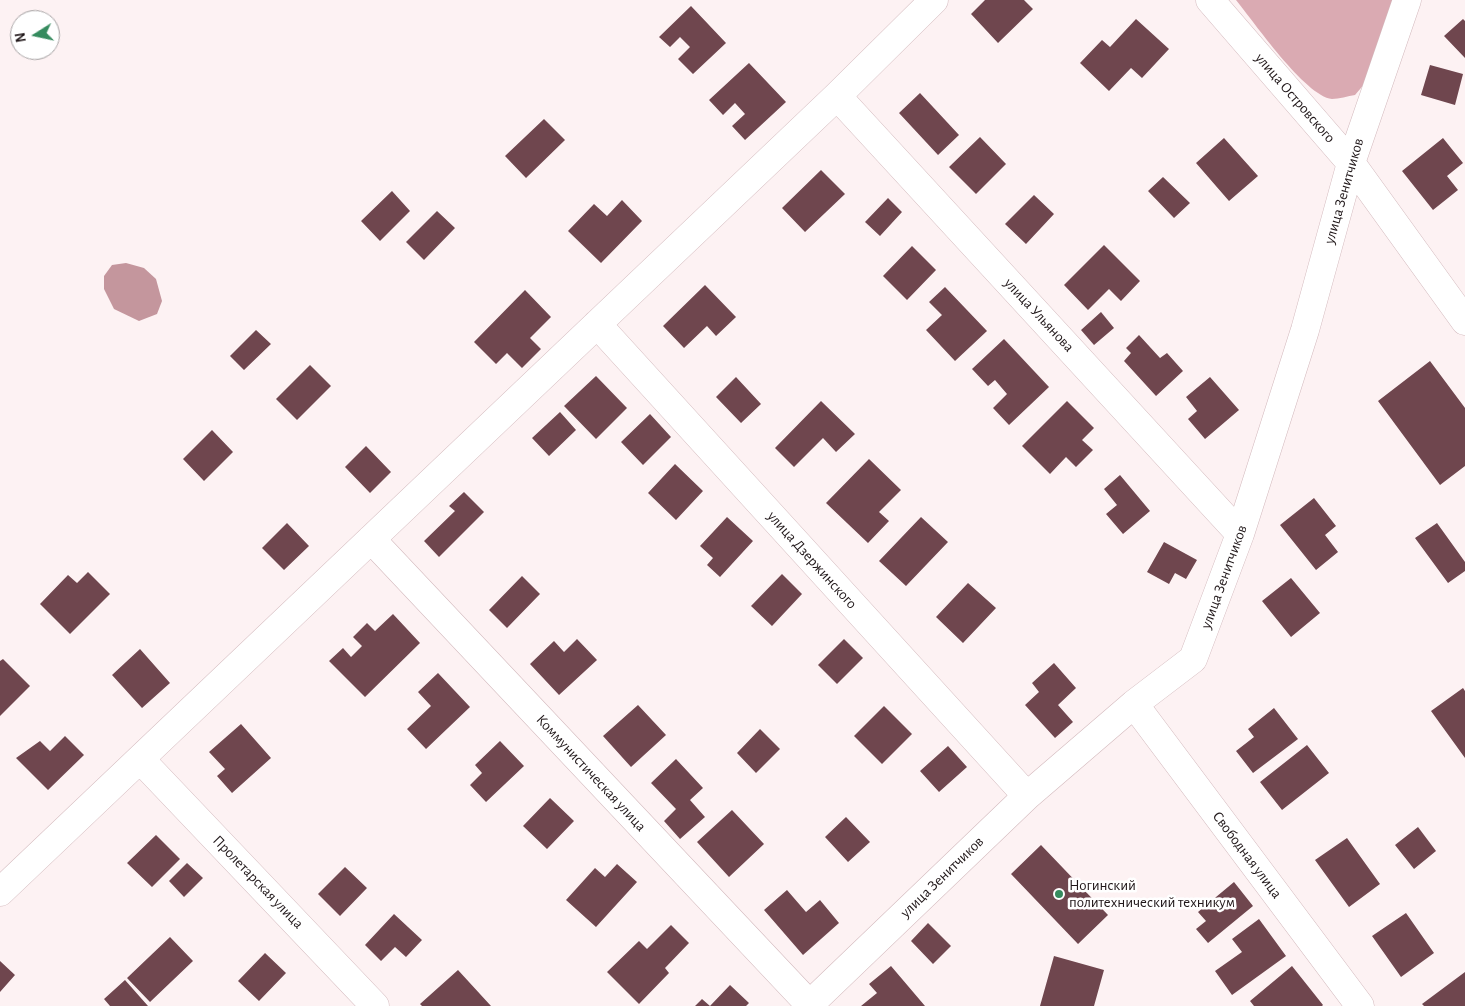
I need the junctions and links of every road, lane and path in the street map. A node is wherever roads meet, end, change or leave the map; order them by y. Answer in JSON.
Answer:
{"nodes":[{"id":1,"x":934,"y":0,"type":"edge"},
{"id":2,"x":1210,"y":0,"type":"edge"},
{"id":3,"x":1407,"y":0,"type":"edge"},
{"id":4,"x":837,"y":96,"type":"junction"},
{"id":5,"x":1351,"y":163,"type":"junction"},
{"id":6,"x":1465,"y":321,"type":"edge"},
{"id":7,"x":597,"y":324,"type":"junction"},
{"id":8,"x":1240,"y":534,"type":"junction"},
{"id":9,"x":371,"y":539,"type":"junction"},
{"id":10,"x":1134,"y":704,"type":"junction"},
{"id":11,"x":140,"y":758,"type":"junction"},
{"id":12,"x":1027,"y":796,"type":"junction"},
{"id":13,"x":0,"y":892,"type":"edge"},
{"id":14,"x":375,"y":1006,"type":"edge"},
{"id":15,"x":809,"y":1006,"type":"edge"},
{"id":16,"x":1360,"y":1006,"type":"edge"}],
"edges":[{"from":1,"to":4,"type":"street"},
{"from":2,"to":5,"type":"street","name":"улица Островского"},
{"from":3,"to":5,"type":"street","name":"улица Зенитчиков"},
{"from":4,"to":7,"type":"street"},
{"from":4,"to":8,"type":"street","name":"улица Ульянова"},
{"from":5,"to":6,"type":"street","name":"улица Островского"},
{"from":5,"to":8,"type":"street","name":"улица Зенитчиков"},
{"from":7,"to":9,"type":"street"},
{"from":7,"to":12,"type":"street","name":"улица Дзержинского"},
{"from":8,"to":10,"type":"street","name":"улица Зенитчиков"},
{"from":9,"to":11,"type":"street"},
{"from":9,"to":15,"type":"street","name":"Коммунистическая улица"},
{"from":10,"to":12,"type":"street","name":"улица Зенитчиков"},
{"from":10,"to":16,"type":"street","name":"Свободная улица"},
{"from":11,"to":13,"type":"street"},
{"from":11,"to":14,"type":"street","name":"Пролетарская улица"},
{"from":12,"to":15,"type":"street","name":"улица Зенитчиков"}]}
